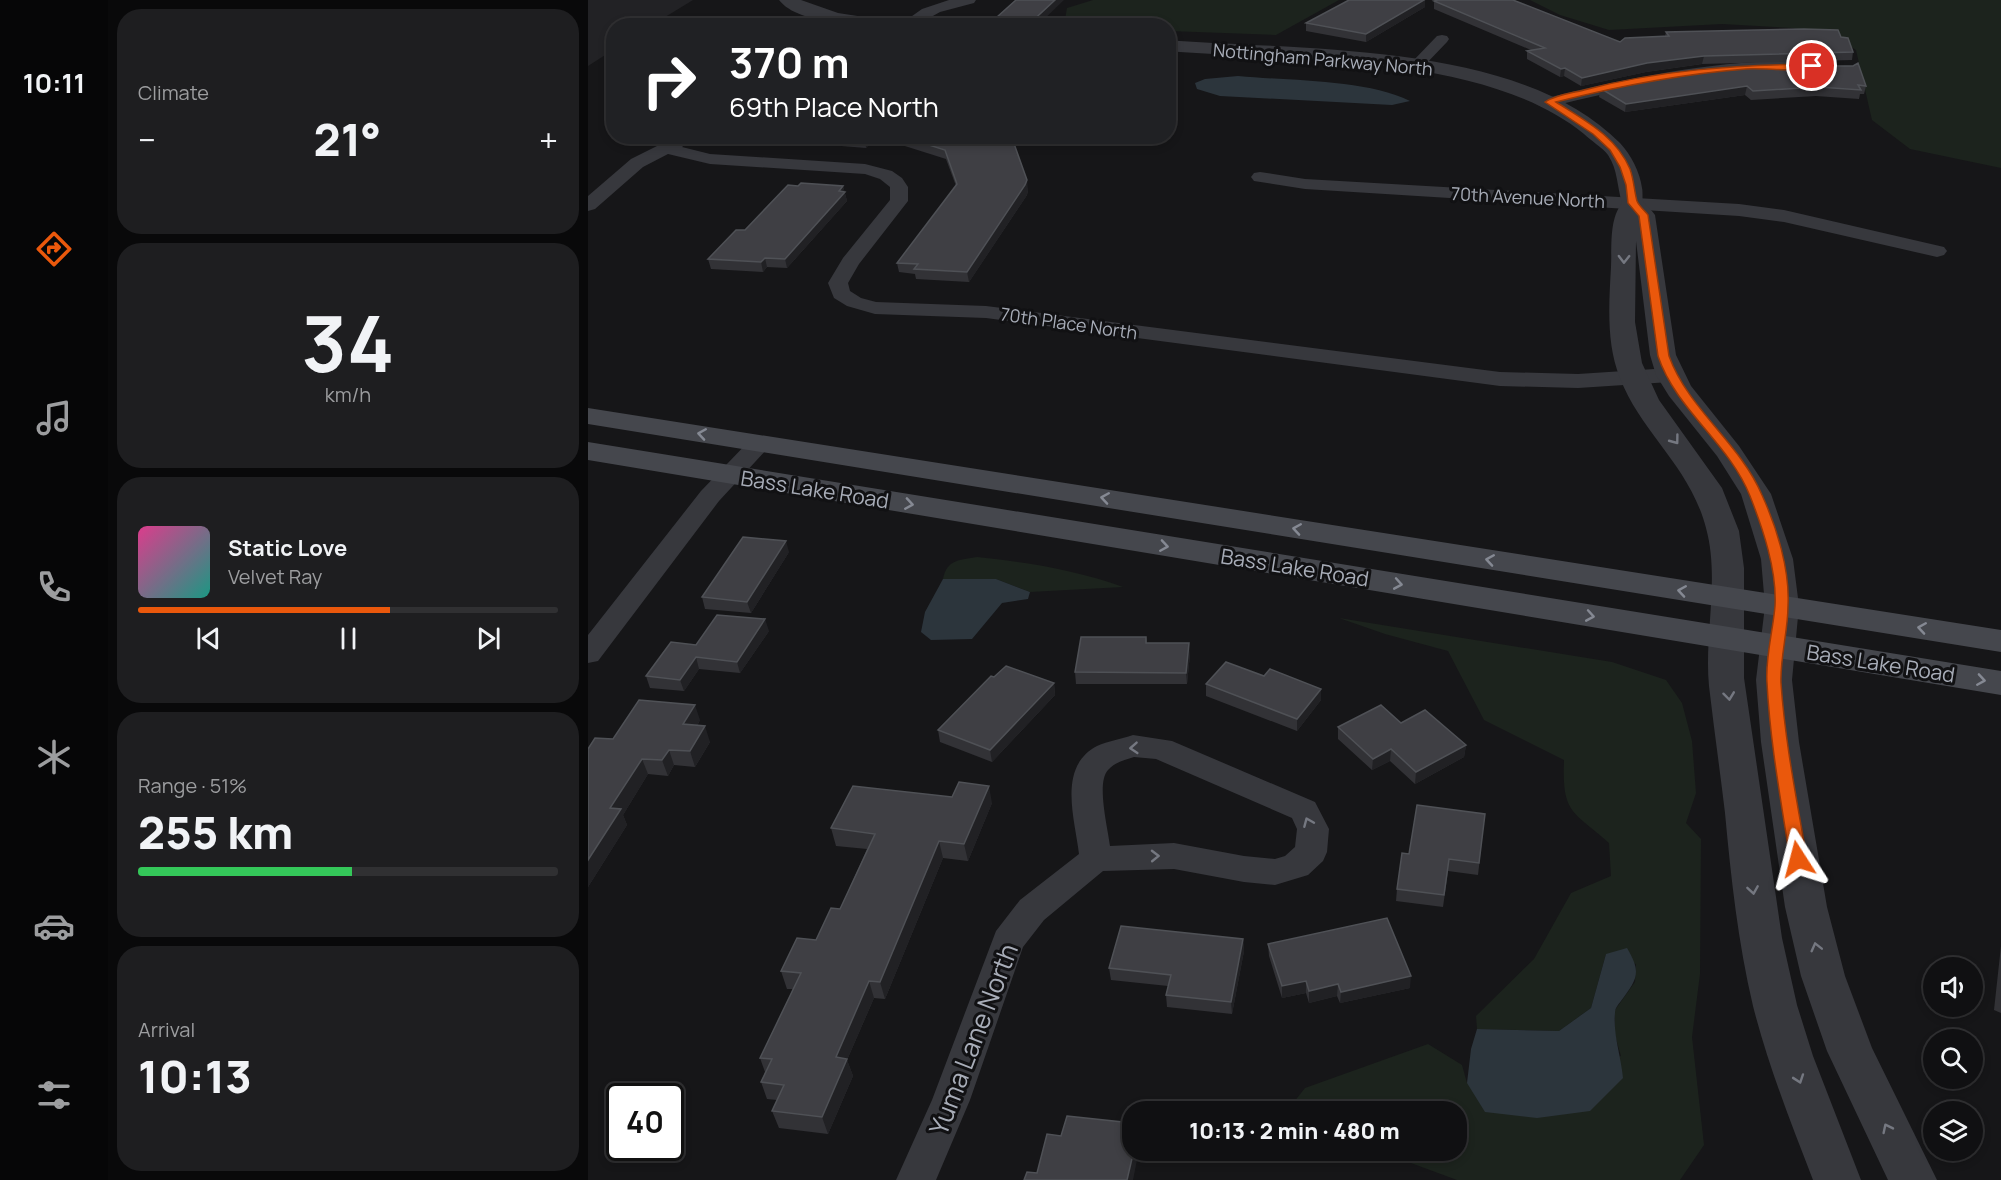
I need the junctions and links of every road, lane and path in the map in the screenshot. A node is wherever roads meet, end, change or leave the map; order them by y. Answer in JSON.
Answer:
{"nodes":[{"id":1,"x":788,"y":0,"type":"edge"},
{"id":2,"x":969,"y":0,"type":"edge"},
{"id":3,"x":839,"y":18,"type":"edge"},
{"id":4,"x":916,"y":18,"type":"edge"},
{"id":5,"x":1442,"y":39,"type":"dead end"},
{"id":6,"x":1176,"y":46,"type":"edge"},
{"id":7,"x":1417,"y":64,"type":"junction"},
{"id":8,"x":1816,"y":66,"type":"edge"},
{"id":9,"x":1549,"y":102,"type":"junction"},
{"id":10,"x":672,"y":144,"type":"edge"},
{"id":11,"x":664,"y":148,"type":"junction"},
{"id":12,"x":1260,"y":177,"type":"dead end"},
{"id":13,"x":1633,"y":203,"type":"junction"},
{"id":14,"x":588,"y":205,"type":"edge"},
{"id":15,"x":1937,"y":251,"type":"dead end"},
{"id":16,"x":1670,"y":375,"type":"junction"},
{"id":17,"x":1633,"y":378,"type":"junction"},
{"id":18,"x":588,"y":416,"type":"edge"},
{"id":19,"x":759,"y":443,"type":"junction"},
{"id":20,"x":588,"y":452,"type":"edge"},
{"id":21,"x":727,"y":476,"type":"junction"},
{"id":22,"x":1728,"y":598,"type":"junction"},
{"id":23,"x":1782,"y":606,"type":"junction"},
{"id":24,"x":1725,"y":638,"type":"junction"},
{"id":25,"x":2001,"y":641,"type":"edge"},
{"id":26,"x":1778,"y":647,"type":"junction"},
{"id":27,"x":589,"y":652,"type":"edge"},
{"id":28,"x":2001,"y":683,"type":"edge"},
{"id":29,"x":1096,"y":859,"type":"junction"},
{"id":30,"x":916,"y":1180,"type":"edge"},
{"id":31,"x":1837,"y":1180,"type":"edge"},
{"id":32,"x":1913,"y":1180,"type":"edge"}],
"edges":[{"from":1,"to":3,"type":"street"},
{"from":2,"to":4,"type":"street"},
{"from":5,"to":7,"type":"street"},
{"from":6,"to":7,"type":"street","name":"Nottingham Parkway North"},
{"from":7,"to":9,"type":"street","name":"Nottingham Parkway North"},
{"from":8,"to":9,"type":"street"},
{"from":9,"to":13,"type":"street","name":"Nottingham Parkway North"},
{"from":10,"to":11,"type":"street"},
{"from":11,"to":14,"type":"street"},
{"from":11,"to":17,"type":"street","name":"70th Place North"},
{"from":12,"to":13,"type":"street","name":"70th Avenue North"},
{"from":13,"to":15,"type":"street","name":"70th Avenue North"},
{"from":13,"to":16,"type":"street","name":"Nottingham Parkway North"},
{"from":13,"to":17,"type":"street","name":"Nottingham Parkway North","one_way":true},
{"from":16,"to":17,"type":"street","name":"70th Place North"},
{"from":16,"to":23,"type":"street","name":"Nottingham Parkway North"},
{"from":17,"to":22,"type":"street","name":"Nottingham Parkway North","one_way":true},
{"from":19,"to":18,"type":"main road","name":"Bass Lake Road","one_way":true},
{"from":19,"to":21,"type":"street"},
{"from":22,"to":19,"type":"main road","name":"Bass Lake Road","one_way":true},
{"from":20,"to":21,"type":"main road","name":"Bass Lake Road"},
{"from":21,"to":24,"type":"main road","name":"Bass Lake Road","one_way":true},
{"from":21,"to":27,"type":"street"},
{"from":22,"to":23,"type":"main road","name":"Bass Lake Road"},
{"from":22,"to":24,"type":"street","name":"Nottingham Parkway North"},
{"from":25,"to":23,"type":"main road","name":"Bass Lake Road","one_way":true},
{"from":23,"to":26,"type":"street","name":"Nottingham Parkway North"},
{"from":24,"to":26,"type":"main road","name":"Bass Lake Road"},
{"from":24,"to":31,"type":"street","name":"Nottingham Parkway North","one_way":true},
{"from":26,"to":28,"type":"main road","name":"Bass Lake Road","one_way":true},
{"from":32,"to":26,"type":"street","name":"Nottingham Parkway North","one_way":true},
{"from":29,"to":29,"type":"street","one_way":true},
{"from":29,"to":30,"type":"street","name":"Yuma Lane North"}]}
